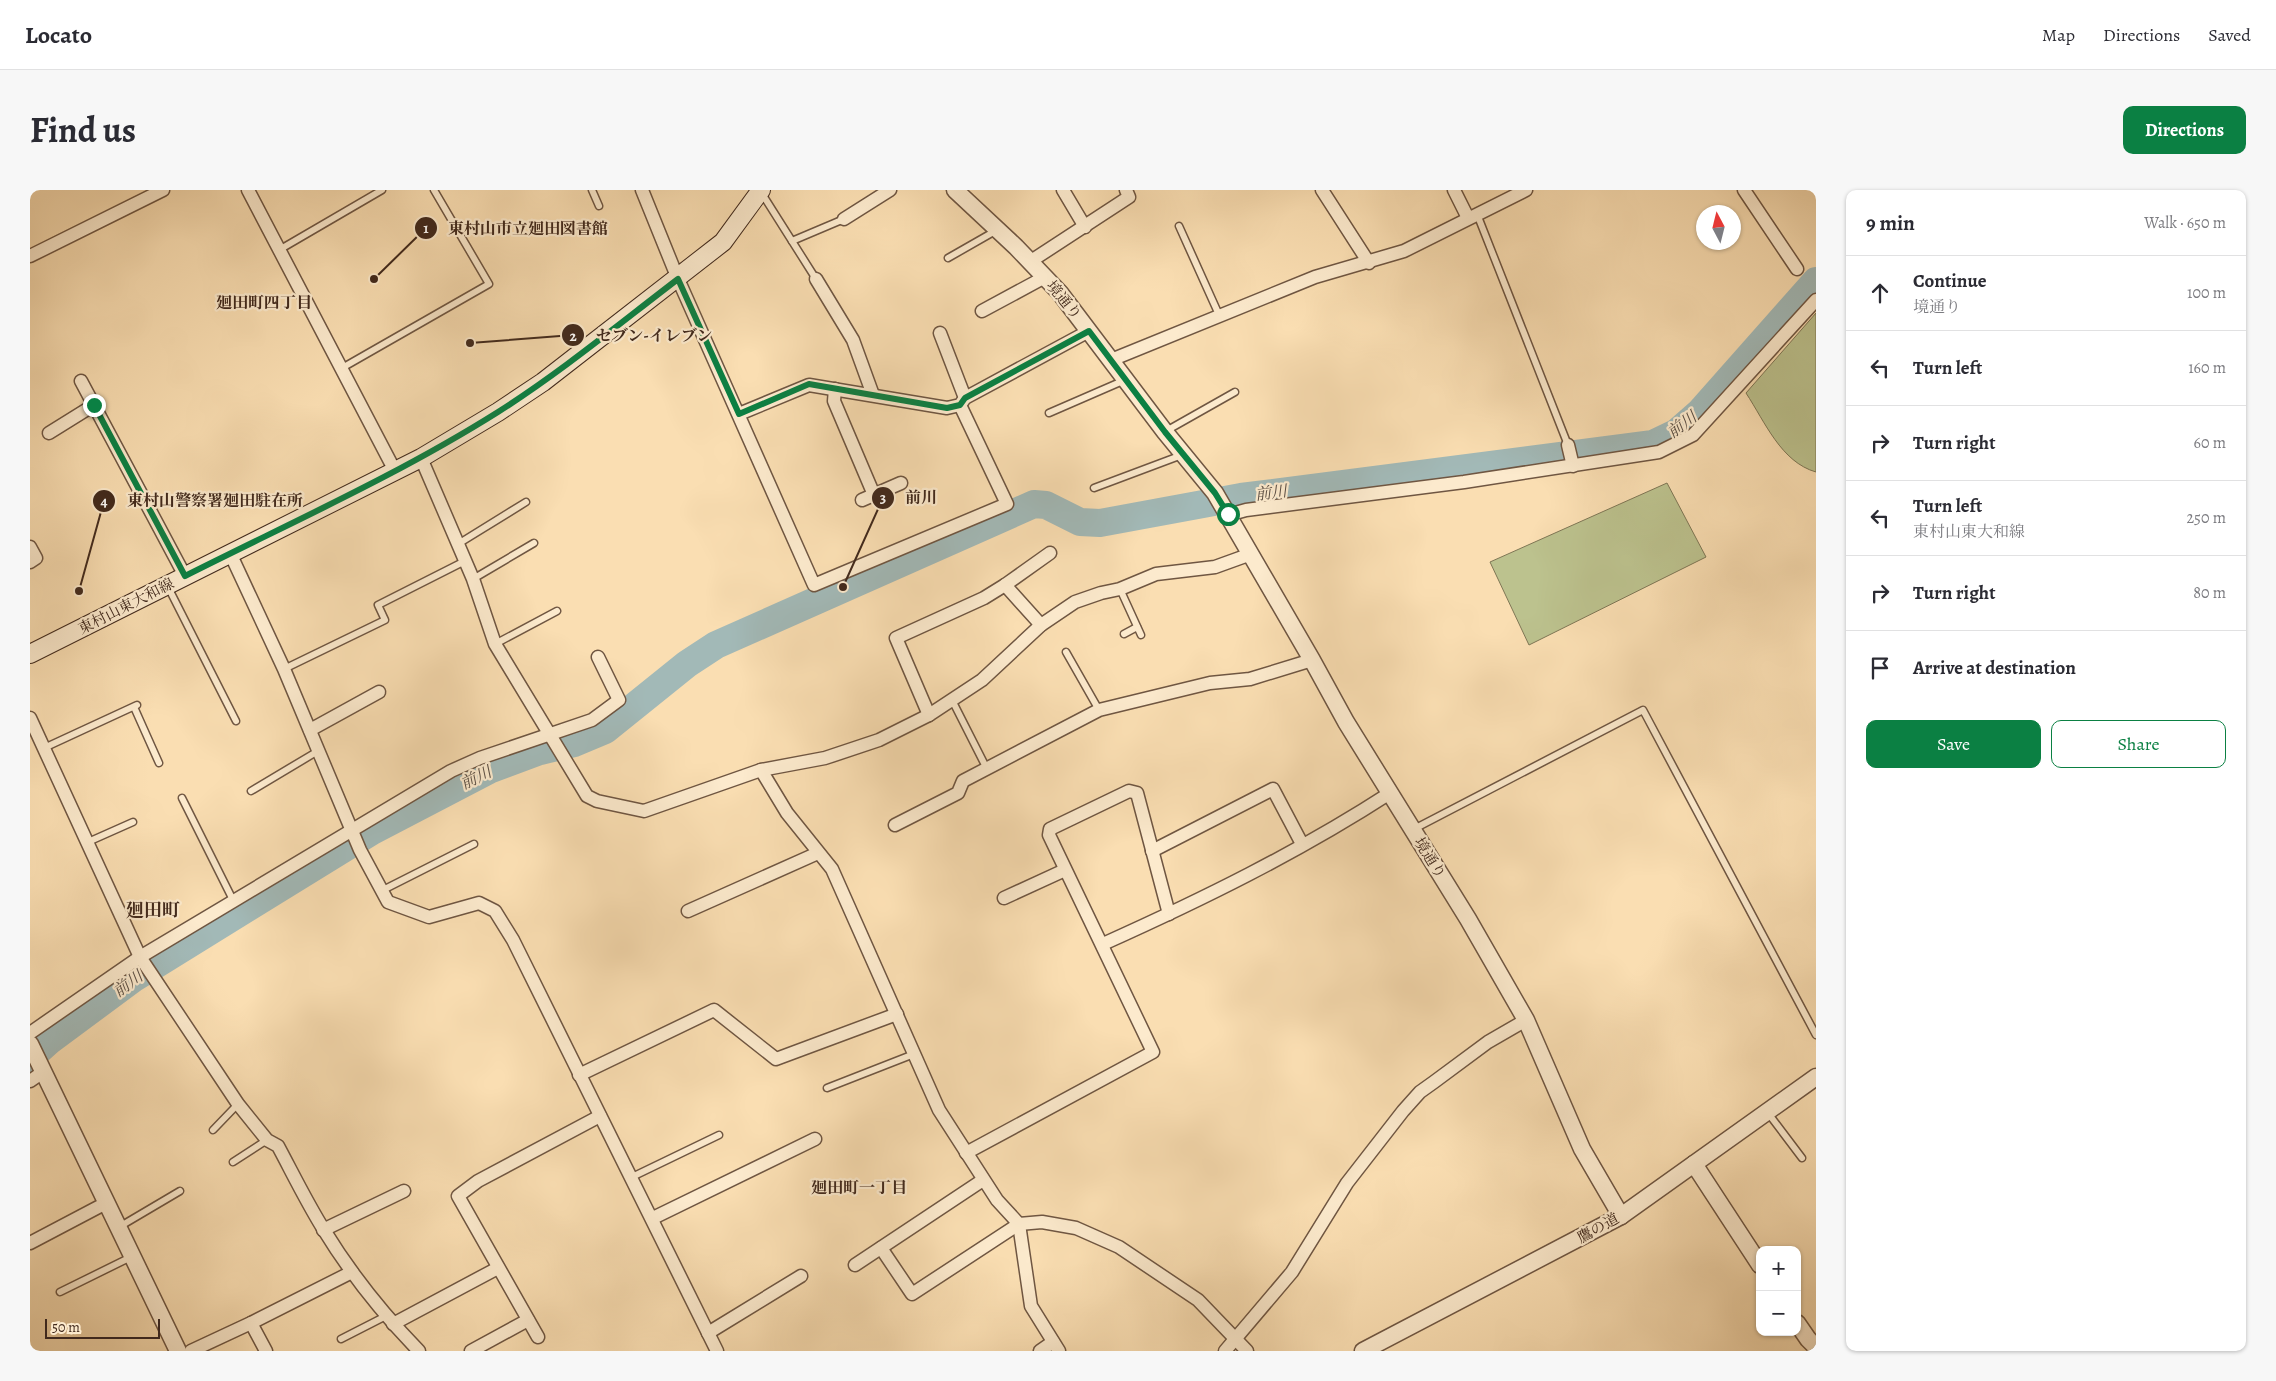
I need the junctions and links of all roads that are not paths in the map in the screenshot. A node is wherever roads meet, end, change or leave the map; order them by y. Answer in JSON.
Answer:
{"nodes":[{"id":1,"x":164,"y":190,"type":"edge"},
{"id":2,"x":248,"y":190,"type":"edge"},
{"id":3,"x":382,"y":190,"type":"edge"},
{"id":4,"x":434,"y":190,"type":"edge"},
{"id":5,"x":592,"y":190,"type":"edge"},
{"id":6,"x":642,"y":190,"type":"edge"},
{"id":7,"x":761,"y":190,"type":"edge"},
{"id":8,"x":890,"y":190,"type":"edge"},
{"id":9,"x":955,"y":190,"type":"edge"},
{"id":10,"x":1064,"y":190,"type":"edge"},
{"id":11,"x":1126,"y":190,"type":"edge"},
{"id":12,"x":1322,"y":190,"type":"edge"},
{"id":13,"x":1454,"y":190,"type":"edge"},
{"id":14,"x":1526,"y":190,"type":"edge"},
{"id":15,"x":1744,"y":190,"type":"edge"},
{"id":16,"x":599,"y":206,"type":"dead end"},
{"id":17,"x":1472,"y":216,"type":"junction"},
{"id":18,"x":844,"y":219,"type":"joint"},
{"id":19,"x":1086,"y":226,"type":"junction"},
{"id":20,"x":1179,"y":226,"type":"dead end"},
{"id":21,"x":998,"y":229,"type":"junction"},
{"id":22,"x":792,"y":241,"type":"junction"},
{"id":23,"x":279,"y":250,"type":"junction"},
{"id":24,"x":30,"y":256,"type":"edge"},
{"id":25,"x":948,"y":258,"type":"dead end"},
{"id":26,"x":1030,"y":261,"type":"junction"},
{"id":27,"x":1369,"y":263,"type":"junction"},
{"id":28,"x":1797,"y":269,"type":"dead end"},
{"id":29,"x":1045,"y":277,"type":"junction"},
{"id":30,"x":678,"y":279,"type":"junction"},
{"id":31,"x":816,"y":280,"type":"joint"},
{"id":32,"x":1816,"y":300,"type":"edge"},
{"id":33,"x":982,"y":311,"type":"dead end"},
{"id":34,"x":1220,"y":316,"type":"junction"},
{"id":35,"x":1089,"y":331,"type":"junction"},
{"id":36,"x":940,"y":333,"type":"dead end"},
{"id":37,"x":1111,"y":360,"type":"junction"},
{"id":38,"x":342,"y":368,"type":"junction"},
{"id":39,"x":1125,"y":380,"type":"junction"},
{"id":40,"x":81,"y":381,"type":"dead end"},
{"id":41,"x":835,"y":389,"type":"junction"},
{"id":42,"x":1235,"y":392,"type":"dead end"},
{"id":43,"x":873,"y":395,"type":"junction"},
{"id":44,"x":962,"y":401,"type":"junction"},
{"id":45,"x":94,"y":405,"type":"junction"},
{"id":46,"x":1049,"y":413,"type":"dead end"},
{"id":47,"x":739,"y":414,"type":"junction"},
{"id":48,"x":1165,"y":432,"type":"junction"},
{"id":49,"x":49,"y":433,"type":"dead end"},
{"id":50,"x":1568,"y":445,"type":"joint"},
{"id":51,"x":1183,"y":455,"type":"junction"},
{"id":52,"x":420,"y":458,"type":"junction"},
{"id":53,"x":1573,"y":465,"type":"junction"},
{"id":54,"x":395,"y":471,"type":"junction"},
{"id":55,"x":902,"y":483,"type":"dead end"},
{"id":56,"x":1094,"y":488,"type":"dead end"},
{"id":57,"x":526,"y":502,"type":"dead end"},
{"id":58,"x":1226,"y":511,"type":"junction"},
{"id":59,"x":534,"y":543,"type":"dead end"},
{"id":60,"x":458,"y":544,"type":"junction"},
{"id":61,"x":30,"y":547,"type":"edge"},
{"id":62,"x":230,"y":553,"type":"junction"},
{"id":63,"x":1050,"y":553,"type":"dead end"},
{"id":64,"x":1251,"y":554,"type":"junction"},
{"id":65,"x":465,"y":561,"type":"junction"},
{"id":66,"x":30,"y":562,"type":"edge"},
{"id":67,"x":185,"y":576,"type":"junction"},
{"id":68,"x":473,"y":578,"type":"junction"},
{"id":69,"x":1005,"y":585,"type":"junction"},
{"id":70,"x":167,"y":586,"type":"junction"},
{"id":71,"x":1120,"y":590,"type":"junction"},
{"id":72,"x":557,"y":611,"type":"dead end"},
{"id":73,"x":1041,"y":625,"type":"junction"},
{"id":74,"x":1137,"y":627,"type":"junction"},
{"id":75,"x":1124,"y":634,"type":"dead end"},
{"id":76,"x":1141,"y":634,"type":"dead end"},
{"id":77,"x":495,"y":644,"type":"junction"},
{"id":78,"x":1066,"y":652,"type":"dead end"},
{"id":79,"x":30,"y":654,"type":"edge"},
{"id":80,"x":598,"y":657,"type":"dead end"},
{"id":81,"x":1312,"y":660,"type":"junction"},
{"id":82,"x":284,"y":669,"type":"junction"},
{"id":83,"x":379,"y":692,"type":"dead end"},
{"id":84,"x":952,"y":700,"type":"junction"},
{"id":85,"x":1099,"y":710,"type":"junction"},
{"id":86,"x":929,"y":715,"type":"junction"},
{"id":87,"x":30,"y":718,"type":"edge"},
{"id":88,"x":236,"y":721,"type":"dead end"},
{"id":89,"x":310,"y":730,"type":"junction"},
{"id":90,"x":551,"y":738,"type":"junction"},
{"id":91,"x":44,"y":748,"type":"junction"},
{"id":92,"x":318,"y":751,"type":"junction"},
{"id":93,"x":160,"y":763,"type":"dead end"},
{"id":94,"x":987,"y":769,"type":"junction"},
{"id":95,"x":761,"y":770,"type":"junction"},
{"id":96,"x":252,"y":791,"type":"dead end"},
{"id":97,"x":1390,"y":793,"type":"junction"},
{"id":98,"x":182,"y":798,"type":"dead end"},
{"id":99,"x":133,"y":822,"type":"dead end"},
{"id":100,"x":895,"y":826,"type":"dead end"},
{"id":101,"x":1413,"y":829,"type":"junction"},
{"id":102,"x":352,"y":832,"type":"junction"},
{"id":103,"x":88,"y":842,"type":"junction"},
{"id":104,"x":474,"y":844,"type":"dead end"},
{"id":105,"x":1302,"y":844,"type":"junction"},
{"id":106,"x":1152,"y":850,"type":"junction"},
{"id":107,"x":818,"y":853,"type":"junction"},
{"id":108,"x":1066,"y":870,"type":"junction"},
{"id":109,"x":381,"y":891,"type":"junction"},
{"id":110,"x":1004,"y":898,"type":"dead end"},
{"id":111,"x":233,"y":900,"type":"junction"},
{"id":112,"x":688,"y":911,"type":"dead end"},
{"id":113,"x":1170,"y":914,"type":"junction"},
{"id":114,"x":1102,"y":944,"type":"junction"},
{"id":115,"x":141,"y":957,"type":"junction"},
{"id":116,"x":897,"y":1014,"type":"junction"},
{"id":117,"x":1526,"y":1020,"type":"junction"},
{"id":118,"x":30,"y":1033,"type":"edge"},
{"id":119,"x":1816,"y":1034,"type":"edge"},
{"id":120,"x":30,"y":1044,"type":"edge"},
{"id":121,"x":915,"y":1054,"type":"junction"},
{"id":122,"x":38,"y":1074,"type":"edge"},
{"id":123,"x":579,"y":1075,"type":"junction"},
{"id":124,"x":1816,"y":1077,"type":"edge"},
{"id":125,"x":827,"y":1088,"type":"dead end"},
{"id":126,"x":238,"y":1104,"type":"junction"},
{"id":127,"x":1767,"y":1112,"type":"junction"},
{"id":128,"x":600,"y":1116,"type":"junction"},
{"id":129,"x":213,"y":1130,"type":"dead end"},
{"id":130,"x":718,"y":1134,"type":"dead end"},
{"id":131,"x":815,"y":1138,"type":"dead end"},
{"id":132,"x":267,"y":1140,"type":"junction"},
{"id":133,"x":966,"y":1153,"type":"junction"},
{"id":134,"x":1802,"y":1158,"type":"dead end"},
{"id":135,"x":233,"y":1162,"type":"dead end"},
{"id":136,"x":1694,"y":1164,"type":"junction"},
{"id":137,"x":632,"y":1177,"type":"junction"},
{"id":138,"x":983,"y":1180,"type":"junction"},
{"id":139,"x":180,"y":1191,"type":"dead end"},
{"id":140,"x":404,"y":1191,"type":"dead end"},
{"id":141,"x":106,"y":1203,"type":"junction"},
{"id":142,"x":1621,"y":1216,"type":"junction"},
{"id":143,"x":653,"y":1218,"type":"junction"},
{"id":144,"x":1019,"y":1224,"type":"junction"},
{"id":145,"x":119,"y":1227,"type":"junction"},
{"id":146,"x":323,"y":1230,"type":"junction"},
{"id":147,"x":30,"y":1243,"type":"edge"},
{"id":148,"x":881,"y":1248,"type":"junction"},
{"id":149,"x":133,"y":1256,"type":"junction"},
{"id":150,"x":1756,"y":1259,"type":"edge"},
{"id":151,"x":855,"y":1265,"type":"dead end"},
{"id":152,"x":498,"y":1268,"type":"junction"},
{"id":153,"x":352,"y":1272,"type":"junction"},
{"id":154,"x":802,"y":1276,"type":"dead end"},
{"id":155,"x":60,"y":1292,"type":"dead end"},
{"id":156,"x":390,"y":1320,"type":"junction"},
{"id":157,"x":528,"y":1320,"type":"junction"},
{"id":158,"x":251,"y":1323,"type":"junction"},
{"id":159,"x":1801,"y":1329,"type":"edge"},
{"id":160,"x":708,"y":1333,"type":"junction"},
{"id":161,"x":538,"y":1337,"type":"dead end"},
{"id":162,"x":341,"y":1339,"type":"dead end"},
{"id":163,"x":1236,"y":1339,"type":"junction"},
{"id":164,"x":1056,"y":1346,"type":"edge"},
{"id":165,"x":1816,"y":1347,"type":"edge"},
{"id":166,"x":714,"y":1350,"type":"edge"},
{"id":167,"x":178,"y":1351,"type":"edge"},
{"id":168,"x":191,"y":1351,"type":"edge"},
{"id":169,"x":266,"y":1351,"type":"edge"},
{"id":170,"x":419,"y":1351,"type":"edge"},
{"id":171,"x":471,"y":1351,"type":"edge"},
{"id":172,"x":1040,"y":1351,"type":"edge"},
{"id":173,"x":1225,"y":1351,"type":"edge"},
{"id":174,"x":1247,"y":1351,"type":"edge"},
{"id":175,"x":1363,"y":1351,"type":"edge"}],
"edges":[{"from":1,"to":24,"type":"street"},
{"from":2,"to":23,"type":"street"},
{"from":3,"to":23,"type":"lane"},
{"from":4,"to":38,"type":"lane"},
{"from":5,"to":16,"type":"lane"},
{"from":6,"to":30,"type":"street"},
{"from":7,"to":22,"type":"lane"},
{"from":7,"to":30,"type":"main road","name":"東村山東大和線"},
{"from":8,"to":18,"type":"street"},
{"from":9,"to":21,"type":"street","name":"境通り"},
{"from":10,"to":19,"type":"street"},
{"from":11,"to":19,"type":"street"},
{"from":12,"to":27,"type":"street"},
{"from":13,"to":17,"type":"street"},
{"from":14,"to":17,"type":"street"},
{"from":15,"to":28,"type":"street"},
{"from":17,"to":27,"type":"street"},
{"from":17,"to":50,"type":"lane"},
{"from":18,"to":22,"type":"lane"},
{"from":19,"to":26,"type":"street"},
{"from":20,"to":34,"type":"lane"},
{"from":21,"to":25,"type":"lane"},
{"from":21,"to":26,"type":"street","name":"境通り"},
{"from":22,"to":31,"type":"lane"},
{"from":23,"to":38,"type":"street"},
{"from":26,"to":29,"type":"street","name":"境通り"},
{"from":27,"to":34,"type":"street"},
{"from":29,"to":33,"type":"street"},
{"from":29,"to":35,"type":"street","name":"境通り"},
{"from":30,"to":47,"type":"street"},
{"from":30,"to":52,"type":"main road","name":"東村山東大和線"},
{"from":31,"to":43,"type":"street"},
{"from":32,"to":53,"type":"street"},
{"from":34,"to":37,"type":"street"},
{"from":35,"to":37,"type":"street","name":"境通り"},
{"from":35,"to":44,"type":"street"},
{"from":36,"to":44,"type":"street"},
{"from":37,"to":39,"type":"street","name":"境通り"},
{"from":38,"to":54,"type":"street"},
{"from":39,"to":46,"type":"lane"},
{"from":39,"to":48,"type":"street","name":"境通り"},
{"from":40,"to":45,"type":"street"},
{"from":41,"to":43,"type":"street"},
{"from":41,"to":47,"type":"street"},
{"from":41,"to":55,"type":"street"},
{"from":42,"to":48,"type":"lane"},
{"from":43,"to":44,"type":"street"},
{"from":44,"to":47,"type":"street"},
{"from":45,"to":49,"type":"street"},
{"from":45,"to":67,"type":"street"},
{"from":48,"to":51,"type":"street","name":"境通り"},
{"from":50,"to":53,"type":"street"},
{"from":51,"to":56,"type":"lane"},
{"from":51,"to":58,"type":"street","name":"境通り"},
{"from":52,"to":54,"type":"main road","name":"東村山東大和線"},
{"from":52,"to":60,"type":"street"},
{"from":53,"to":58,"type":"street"},
{"from":54,"to":62,"type":"main road","name":"東村山東大和線"},
{"from":57,"to":60,"type":"lane"},
{"from":58,"to":64,"type":"street","name":"境通り"},
{"from":59,"to":68,"type":"lane"},
{"from":60,"to":65,"type":"street"},
{"from":61,"to":66,"type":"street"},
{"from":62,"to":67,"type":"main road","name":"東村山東大和線"},
{"from":62,"to":82,"type":"street"},
{"from":63,"to":69,"type":"street"},
{"from":64,"to":71,"type":"street"},
{"from":64,"to":81,"type":"street","name":"境通り"},
{"from":65,"to":68,"type":"street"},
{"from":65,"to":82,"type":"lane"},
{"from":67,"to":70,"type":"main road","name":"東村山東大和線"},
{"from":68,"to":77,"type":"street"},
{"from":69,"to":73,"type":"street"},
{"from":69,"to":86,"type":"street"},
{"from":70,"to":79,"type":"main road","name":"東村山東大和線"},
{"from":70,"to":88,"type":"lane"},
{"from":71,"to":73,"type":"street"},
{"from":71,"to":74,"type":"lane"},
{"from":72,"to":77,"type":"lane"},
{"from":73,"to":84,"type":"street"},
{"from":74,"to":75,"type":"lane"},
{"from":74,"to":76,"type":"lane"},
{"from":77,"to":90,"type":"street"},
{"from":78,"to":85,"type":"lane"},
{"from":80,"to":90,"type":"street"},
{"from":81,"to":85,"type":"street"},
{"from":81,"to":97,"type":"street","name":"境通り"},
{"from":82,"to":89,"type":"street"},
{"from":83,"to":89,"type":"street"},
{"from":84,"to":86,"type":"street"},
{"from":84,"to":94,"type":"lane"},
{"from":85,"to":94,"type":"street"},
{"from":86,"to":95,"type":"street"},
{"from":87,"to":91,"type":"street"},
{"from":89,"to":92,"type":"street"},
{"from":90,"to":95,"type":"street"},
{"from":90,"to":102,"type":"street"},
{"from":91,"to":93,"type":"lane"},
{"from":91,"to":103,"type":"street"},
{"from":92,"to":96,"type":"lane"},
{"from":92,"to":102,"type":"street"},
{"from":94,"to":100,"type":"street"},
{"from":95,"to":107,"type":"street"},
{"from":97,"to":101,"type":"street","name":"境通り"},
{"from":97,"to":105,"type":"street"},
{"from":98,"to":111,"type":"lane"},
{"from":99,"to":103,"type":"lane"},
{"from":101,"to":117,"type":"street","name":"境通り"},
{"from":101,"to":119,"type":"lane"},
{"from":102,"to":109,"type":"street"},
{"from":102,"to":111,"type":"street"},
{"from":103,"to":115,"type":"street"},
{"from":104,"to":109,"type":"lane"},
{"from":105,"to":106,"type":"street"},
{"from":105,"to":113,"type":"street"},
{"from":106,"to":108,"type":"street"},
{"from":106,"to":113,"type":"street"},
{"from":107,"to":112,"type":"street"},
{"from":107,"to":116,"type":"street"},
{"from":108,"to":110,"type":"street"},
{"from":108,"to":114,"type":"street"},
{"from":109,"to":123,"type":"street"},
{"from":111,"to":115,"type":"street"},
{"from":113,"to":114,"type":"street"},
{"from":114,"to":133,"type":"street"},
{"from":115,"to":118,"type":"street"},
{"from":115,"to":126,"type":"street"},
{"from":116,"to":121,"type":"street"},
{"from":116,"to":123,"type":"street"},
{"from":117,"to":142,"type":"street","name":"境通り"},
{"from":117,"to":163,"type":"street"},
{"from":120,"to":122,"type":"street"},
{"from":121,"to":125,"type":"lane"},
{"from":121,"to":133,"type":"street"},
{"from":122,"to":141,"type":"street"},
{"from":123,"to":128,"type":"street"},
{"from":124,"to":127,"type":"street","name":"鷹の道"},
{"from":126,"to":129,"type":"lane"},
{"from":126,"to":132,"type":"street"},
{"from":127,"to":134,"type":"lane"},
{"from":127,"to":136,"type":"street","name":"鷹の道"},
{"from":128,"to":137,"type":"street"},
{"from":128,"to":152,"type":"street"},
{"from":130,"to":137,"type":"lane"},
{"from":131,"to":143,"type":"street"},
{"from":132,"to":135,"type":"lane"},
{"from":132,"to":146,"type":"street"},
{"from":133,"to":138,"type":"street"},
{"from":136,"to":142,"type":"street","name":"鷹の道"},
{"from":136,"to":150,"type":"street"},
{"from":137,"to":143,"type":"street"},
{"from":138,"to":144,"type":"street"},
{"from":138,"to":148,"type":"street"},
{"from":139,"to":145,"type":"lane"},
{"from":140,"to":146,"type":"street"},
{"from":141,"to":145,"type":"street"},
{"from":141,"to":147,"type":"street"},
{"from":142,"to":175,"type":"street","name":"鷹の道"},
{"from":143,"to":160,"type":"street"},
{"from":144,"to":148,"type":"street"},
{"from":144,"to":163,"type":"street"},
{"from":144,"to":164,"type":"street"},
{"from":145,"to":149,"type":"street"},
{"from":146,"to":153,"type":"street"},
{"from":148,"to":151,"type":"street"},
{"from":149,"to":155,"type":"lane"},
{"from":149,"to":167,"type":"street"},
{"from":152,"to":156,"type":"street"},
{"from":152,"to":157,"type":"street"},
{"from":153,"to":156,"type":"street"},
{"from":153,"to":158,"type":"street"},
{"from":154,"to":160,"type":"street"},
{"from":156,"to":162,"type":"lane"},
{"from":156,"to":170,"type":"street"},
{"from":157,"to":161,"type":"street"},
{"from":157,"to":171,"type":"street"},
{"from":158,"to":168,"type":"street"},
{"from":158,"to":169,"type":"street"},
{"from":159,"to":165,"type":"street"},
{"from":160,"to":166,"type":"street"},
{"from":163,"to":173,"type":"street"},
{"from":163,"to":174,"type":"street"},
{"from":164,"to":172,"type":"street"}]}
